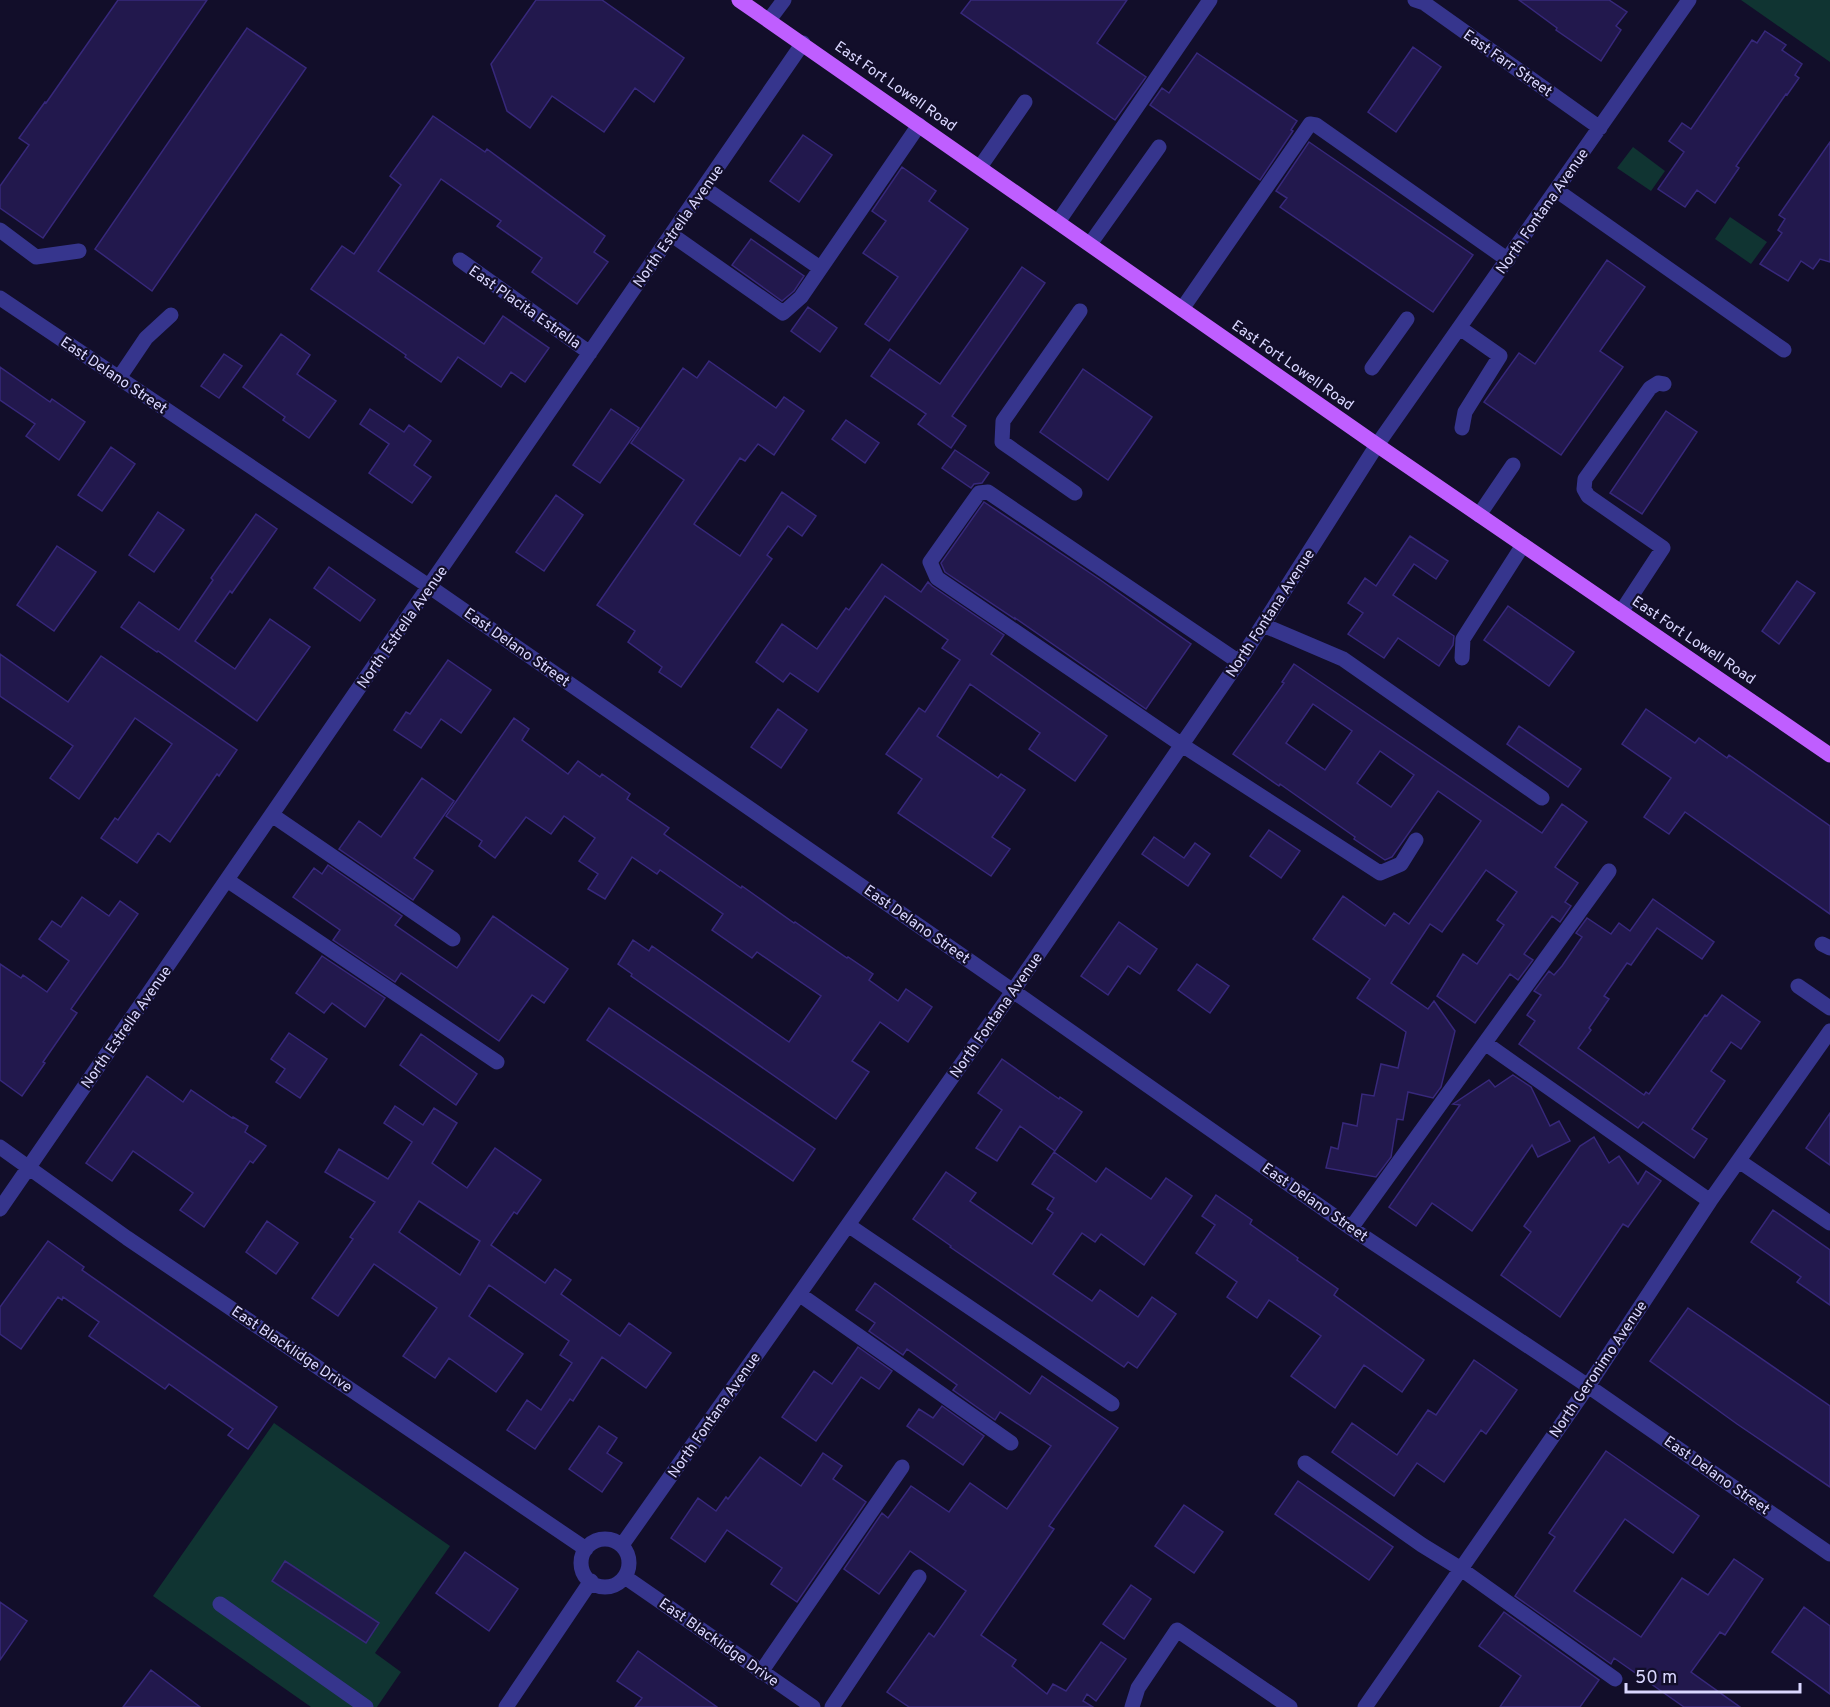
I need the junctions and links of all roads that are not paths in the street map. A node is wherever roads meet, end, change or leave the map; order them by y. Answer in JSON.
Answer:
{"nodes":[{"id":1,"x":739,"y":0,"type":"edge"},
{"id":2,"x":784,"y":0,"type":"edge"},
{"id":3,"x":1210,"y":0,"type":"edge"},
{"id":4,"x":1415,"y":0,"type":"edge"},
{"id":5,"x":1689,"y":0,"type":"edge"},
{"id":6,"x":769,"y":20,"type":"junction"},
{"id":7,"x":803,"y":43,"type":"junction"},
{"id":8,"x":1025,"y":102,"type":"dead end"},
{"id":9,"x":920,"y":125,"type":"junction"},
{"id":10,"x":1600,"y":128,"type":"junction"},
{"id":11,"x":1159,"y":147,"type":"dead end"},
{"id":12,"x":980,"y":167,"type":"junction"},
{"id":13,"x":704,"y":188,"type":"junction"},
{"id":14,"x":1556,"y":190,"type":"junction"},
{"id":15,"x":1058,"y":222,"type":"junction"},
{"id":16,"x":0,"y":230,"type":"edge"},
{"id":17,"x":672,"y":235,"type":"junction"},
{"id":18,"x":1090,"y":244,"type":"junction"},
{"id":19,"x":79,"y":251,"type":"dead end"},
{"id":20,"x":460,"y":260,"type":"dead end"},
{"id":21,"x":1508,"y":260,"type":"junction"},
{"id":22,"x":820,"y":268,"type":"junction"},
{"id":23,"x":0,"y":298,"type":"edge"},
{"id":24,"x":1182,"y":309,"type":"junction"},
{"id":25,"x":1080,"y":311,"type":"dead end"},
{"id":26,"x":171,"y":315,"type":"dead end"},
{"id":27,"x":1407,"y":319,"type":"dead end"},
{"id":28,"x":1460,"y":328,"type":"junction"},
{"id":29,"x":1784,"y":350,"type":"dead end"},
{"id":30,"x":590,"y":353,"type":"junction"},
{"id":31,"x":1372,"y":368,"type":"dead end"},
{"id":32,"x":119,"y":378,"type":"junction"},
{"id":33,"x":1664,"y":384,"type":"dead end"},
{"id":34,"x":1462,"y":428,"type":"dead end"},
{"id":35,"x":1377,"y":445,"type":"junction"},
{"id":36,"x":1513,"y":465,"type":"dead end"},
{"id":37,"x":1075,"y":493,"type":"dead end"},
{"id":38,"x":1479,"y":515,"type":"junction"},
{"id":39,"x":1523,"y":545,"type":"junction"},
{"id":40,"x":430,"y":587,"type":"junction"},
{"id":41,"x":1621,"y":612,"type":"junction"},
{"id":42,"x":1263,"y":625,"type":"junction"},
{"id":43,"x":1462,"y":658,"type":"dead end"},
{"id":44,"x":1239,"y":662,"type":"junction"},
{"id":45,"x":1182,"y":745,"type":"junction"},
{"id":46,"x":1830,"y":755,"type":"edge"},
{"id":47,"x":1542,"y":798,"type":"dead end"},
{"id":48,"x":272,"y":815,"type":"junction"},
{"id":49,"x":1416,"y":840,"type":"dead end"},
{"id":50,"x":1609,"y":870,"type":"dead end"},
{"id":51,"x":227,"y":880,"type":"junction"},
{"id":52,"x":453,"y":939,"type":"dead end"},
{"id":53,"x":1798,"y":986,"type":"dead end"},
{"id":54,"x":1013,"y":991,"type":"junction"},
{"id":55,"x":1830,"y":1008,"type":"edge"},
{"id":56,"x":1830,"y":1031,"type":"edge"},
{"id":57,"x":1485,"y":1043,"type":"junction"},
{"id":58,"x":497,"y":1062,"type":"dead end"},
{"id":59,"x":0,"y":1147,"type":"edge"},
{"id":60,"x":1739,"y":1161,"type":"junction"},
{"id":61,"x":29,"y":1167,"type":"junction"},
{"id":62,"x":1710,"y":1201,"type":"junction"},
{"id":63,"x":0,"y":1209,"type":"edge"},
{"id":64,"x":1830,"y":1223,"type":"edge"},
{"id":65,"x":848,"y":1225,"type":"junction"},
{"id":66,"x":1351,"y":1228,"type":"junction"},
{"id":67,"x":799,"y":1294,"type":"junction"},
{"id":68,"x":1588,"y":1386,"type":"junction"},
{"id":69,"x":1112,"y":1404,"type":"dead end"},
{"id":70,"x":1011,"y":1443,"type":"dead end"},
{"id":71,"x":1305,"y":1463,"type":"dead end"},
{"id":72,"x":902,"y":1467,"type":"dead end"},
{"id":73,"x":622,"y":1545,"type":"junction"},
{"id":74,"x":586,"y":1549,"type":"junction"},
{"id":75,"x":1830,"y":1554,"type":"edge"},
{"id":76,"x":1461,"y":1569,"type":"junction"},
{"id":77,"x":919,"y":1576,"type":"dead end"},
{"id":78,"x":625,"y":1577,"type":"junction"},
{"id":79,"x":591,"y":1581,"type":"junction"},
{"id":80,"x":220,"y":1604,"type":"dead end"},
{"id":81,"x":761,"y":1672,"type":"junction"},
{"id":82,"x":1616,"y":1679,"type":"dead end"},
{"id":83,"x":366,"y":1707,"type":"edge"},
{"id":84,"x":506,"y":1707,"type":"edge"},
{"id":85,"x":813,"y":1707,"type":"edge"},
{"id":86,"x":832,"y":1707,"type":"edge"},
{"id":87,"x":1132,"y":1707,"type":"edge"},
{"id":88,"x":1290,"y":1707,"type":"edge"},
{"id":89,"x":1365,"y":1707,"type":"edge"}],
"edges":[{"from":1,"to":6,"type":"main road","name":"East Fort Lowell Road"},
{"from":2,"to":6,"type":"street"},
{"from":3,"to":15,"type":"street"},
{"from":4,"to":10,"type":"street","name":"East Farr Street"},
{"from":5,"to":10,"type":"street","name":"North Fontana Avenue"},
{"from":6,"to":7,"type":"main road","name":"East Fort Lowell Road"},
{"from":7,"to":9,"type":"main road","name":"East Fort Lowell Road"},
{"from":7,"to":13,"type":"street","name":"North Estrella Avenue"},
{"from":8,"to":12,"type":"street"},
{"from":9,"to":12,"type":"main road","name":"East Fort Lowell Road"},
{"from":9,"to":22,"type":"street"},
{"from":10,"to":14,"type":"street","name":"North Fontana Avenue"},
{"from":11,"to":18,"type":"street"},
{"from":12,"to":15,"type":"main road","name":"East Fort Lowell Road"},
{"from":13,"to":17,"type":"street","name":"North Estrella Avenue"},
{"from":13,"to":22,"type":"street"},
{"from":14,"to":21,"type":"street","name":"North Fontana Avenue"},
{"from":14,"to":29,"type":"street"},
{"from":15,"to":18,"type":"main road","name":"East Fort Lowell Road"},
{"from":16,"to":19,"type":"street"},
{"from":17,"to":22,"type":"street"},
{"from":17,"to":30,"type":"street","name":"North Estrella Avenue"},
{"from":18,"to":24,"type":"main road","name":"East Fort Lowell Road"},
{"from":20,"to":30,"type":"street","name":"East Placita Estrella"},
{"from":21,"to":24,"type":"street"},
{"from":21,"to":28,"type":"street","name":"North Fontana Avenue"},
{"from":23,"to":32,"type":"street","name":"East Delano Street"},
{"from":24,"to":35,"type":"main road","name":"East Fort Lowell Road"},
{"from":25,"to":37,"type":"street"},
{"from":26,"to":32,"type":"street"},
{"from":27,"to":31,"type":"street"},
{"from":28,"to":34,"type":"street"},
{"from":28,"to":35,"type":"street","name":"North Fontana Avenue"},
{"from":30,"to":40,"type":"street","name":"North Estrella Avenue"},
{"from":32,"to":40,"type":"street","name":"East Delano Street"},
{"from":33,"to":41,"type":"street"},
{"from":35,"to":38,"type":"main road","name":"East Fort Lowell Road"},
{"from":35,"to":42,"type":"street","name":"North Fontana Avenue"},
{"from":36,"to":38,"type":"street"},
{"from":38,"to":39,"type":"main road","name":"East Fort Lowell Road"},
{"from":39,"to":41,"type":"main road","name":"East Fort Lowell Road"},
{"from":39,"to":43,"type":"street"},
{"from":40,"to":48,"type":"street","name":"North Estrella Avenue"},
{"from":40,"to":54,"type":"street","name":"East Delano Street"},
{"from":41,"to":46,"type":"main road","name":"East Fort Lowell Road"},
{"from":42,"to":44,"type":"street","name":"North Fontana Avenue"},
{"from":42,"to":47,"type":"street"},
{"from":44,"to":45,"type":"street","name":"North Fontana Avenue"},
{"from":44,"to":45,"type":"street"},
{"from":45,"to":49,"type":"street"},
{"from":45,"to":54,"type":"street","name":"North Fontana Avenue"},
{"from":48,"to":51,"type":"street","name":"North Estrella Avenue"},
{"from":48,"to":52,"type":"street"},
{"from":50,"to":57,"type":"street"},
{"from":51,"to":58,"type":"street"},
{"from":51,"to":61,"type":"street","name":"North Estrella Avenue"},
{"from":53,"to":55,"type":"street"},
{"from":54,"to":65,"type":"street","name":"North Fontana Avenue"},
{"from":54,"to":66,"type":"street","name":"East Delano Street"},
{"from":56,"to":60,"type":"street","name":"North Geronimo Avenue"},
{"from":57,"to":62,"type":"street"},
{"from":57,"to":66,"type":"street"},
{"from":59,"to":61,"type":"street","name":"East Blacklidge Drive"},
{"from":60,"to":62,"type":"street","name":"North Geronimo Avenue"},
{"from":60,"to":64,"type":"street"},
{"from":61,"to":63,"type":"street","name":"North Estrella Avenue"},
{"from":61,"to":74,"type":"street","name":"East Blacklidge Drive"},
{"from":62,"to":68,"type":"street","name":"North Geronimo Avenue"},
{"from":65,"to":67,"type":"street","name":"North Fontana Avenue"},
{"from":65,"to":69,"type":"street"},
{"from":66,"to":68,"type":"street","name":"East Delano Street"},
{"from":67,"to":70,"type":"street"},
{"from":67,"to":73,"type":"street","name":"North Fontana Avenue"},
{"from":68,"to":75,"type":"street","name":"East Delano Street"},
{"from":68,"to":76,"type":"street","name":"North Geronimo Avenue"},
{"from":71,"to":76,"type":"street"},
{"from":72,"to":81,"type":"street"},
{"from":73,"to":74,"type":"street"},
{"from":73,"to":78,"type":"street"},
{"from":74,"to":79,"type":"street"},
{"from":76,"to":82,"type":"street"},
{"from":76,"to":89,"type":"street","name":"North Geronimo Avenue"},
{"from":77,"to":86,"type":"street"},
{"from":78,"to":79,"type":"street"},
{"from":78,"to":81,"type":"street","name":"East Blacklidge Drive"},
{"from":79,"to":84,"type":"street"},
{"from":80,"to":83,"type":"street"},
{"from":81,"to":85,"type":"street","name":"East Blacklidge Drive"},
{"from":87,"to":88,"type":"street"}]}
